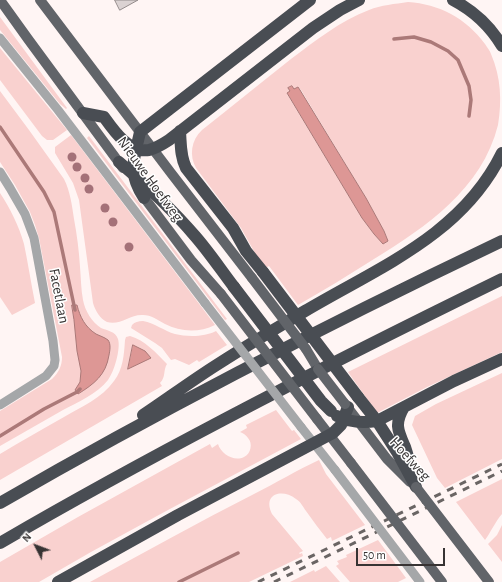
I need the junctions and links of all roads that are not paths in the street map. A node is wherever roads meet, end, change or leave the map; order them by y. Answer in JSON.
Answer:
{"nodes":[{"id":1,"x":0,"y":0,"type":"edge"},
{"id":2,"x":40,"y":0,"type":"edge"},
{"id":3,"x":310,"y":0,"type":"edge"},
{"id":4,"x":359,"y":0,"type":"edge"},
{"id":5,"x":453,"y":0,"type":"edge"},
{"id":6,"x":0,"y":38,"type":"edge"},
{"id":7,"x":502,"y":46,"type":"edge"},
{"id":8,"x":81,"y":110,"type":"junction"},
{"id":9,"x":180,"y":130,"type":"junction"},
{"id":10,"x":140,"y":132,"type":"junction"},
{"id":11,"x":136,"y":148,"type":"junction"},
{"id":12,"x":153,"y":149,"type":"junction"},
{"id":13,"x":502,"y":153,"type":"edge"},
{"id":14,"x":119,"y":162,"type":"junction"},
{"id":15,"x":0,"y":172,"type":"edge"},
{"id":16,"x":134,"y":174,"type":"junction"},
{"id":17,"x":144,"y":198,"type":"junction"},
{"id":18,"x":502,"y":240,"type":"edge"},
{"id":19,"x":257,"y":275,"type":"junction"},
{"id":20,"x":502,"y":280,"type":"edge"},
{"id":21,"x":310,"y":356,"type":"joint"},
{"id":22,"x":502,"y":359,"type":"edge"},
{"id":23,"x":0,"y":405,"type":"edge"},
{"id":24,"x":347,"y":406,"type":"junction"},
{"id":25,"x":404,"y":407,"type":"junction"},
{"id":26,"x":343,"y":419,"type":"junction"},
{"id":27,"x":377,"y":421,"type":"junction"},
{"id":28,"x":359,"y":422,"type":"junction"},
{"id":29,"x":329,"y":435,"type":"junction"},
{"id":30,"x":396,"y":441,"type":"junction"},
{"id":31,"x":314,"y":443,"type":"junction"},
{"id":32,"x":91,"y":451,"type":"junction"},
{"id":33,"x":416,"y":487,"type":"junction"},
{"id":34,"x":0,"y":503,"type":"edge"},
{"id":35,"x":0,"y":544,"type":"edge"},
{"id":36,"x":58,"y":582,"type":"edge"},
{"id":37,"x":420,"y":582,"type":"edge"},
{"id":38,"x":442,"y":582,"type":"edge"},
{"id":39,"x":489,"y":582,"type":"edge"}],
"edges":[{"from":1,"to":8,"type":"main road","name":"Nieuwe Hoefweg"},
{"from":2,"to":10,"type":"main road","name":"Nieuwe Hoefweg"},
{"from":3,"to":10,"type":"highway"},
{"from":4,"to":9,"type":"highway"},
{"from":5,"to":7,"type":"highway"},
{"from":6,"to":31,"type":"street","name":"Nieuwe Hoefweg","bridge":true},
{"from":8,"to":11,"type":"highway"},
{"from":8,"to":14,"type":"main road","name":"Nieuwe Hoefweg"},
{"from":9,"to":12,"type":"highway"},
{"from":9,"to":19,"type":"highway"},
{"from":10,"to":11,"type":"highway"},
{"from":10,"to":12,"type":"main road","name":"Nieuwe Hoefweg"},
{"from":11,"to":12,"type":"highway"},
{"from":11,"to":16,"type":"highway"},
{"from":12,"to":19,"type":"main road","name":"Nieuwe Hoefweg"},
{"from":13,"to":32,"type":"highway"},
{"from":14,"to":16,"type":"highway"},
{"from":14,"to":17,"type":"main road","name":"Nieuwe Hoefweg"},
{"from":15,"to":23,"type":"street","name":"Facetlaan"},
{"from":16,"to":17,"type":"highway"},
{"from":16,"to":26,"type":"highway","bridge":true},
{"from":17,"to":29,"type":"main road","name":"Nieuwe Hoefweg","bridge":true},
{"from":18,"to":32,"type":"highway"},
{"from":19,"to":21,"type":"main road","name":"Nieuwe Hoefweg","bridge":true},
{"from":19,"to":27,"type":"highway","bridge":true},
{"from":20,"to":35,"type":"highway"},
{"from":21,"to":24,"type":"main road","name":"Hoefweg","bridge":true},
{"from":22,"to":25,"type":"highway"},
{"from":24,"to":26,"type":"highway"},
{"from":24,"to":28,"type":"main road","name":"Hoefweg"},
{"from":25,"to":27,"type":"highway"},
{"from":25,"to":30,"type":"highway"},
{"from":26,"to":28,"type":"highway"},
{"from":26,"to":29,"type":"highway"},
{"from":27,"to":28,"type":"highway"},
{"from":27,"to":30,"type":"highway"},
{"from":28,"to":33,"type":"main road","name":"Hoefweg"},
{"from":29,"to":31,"type":"highway"},
{"from":29,"to":38,"type":"main road","bridge":true},
{"from":30,"to":33,"type":"highway"},
{"from":31,"to":36,"type":"highway"},
{"from":31,"to":37,"type":"street","bridge":true},
{"from":32,"to":34,"type":"highway"},
{"from":33,"to":39,"type":"main road","name":"Hoefweg","bridge":true}]}
